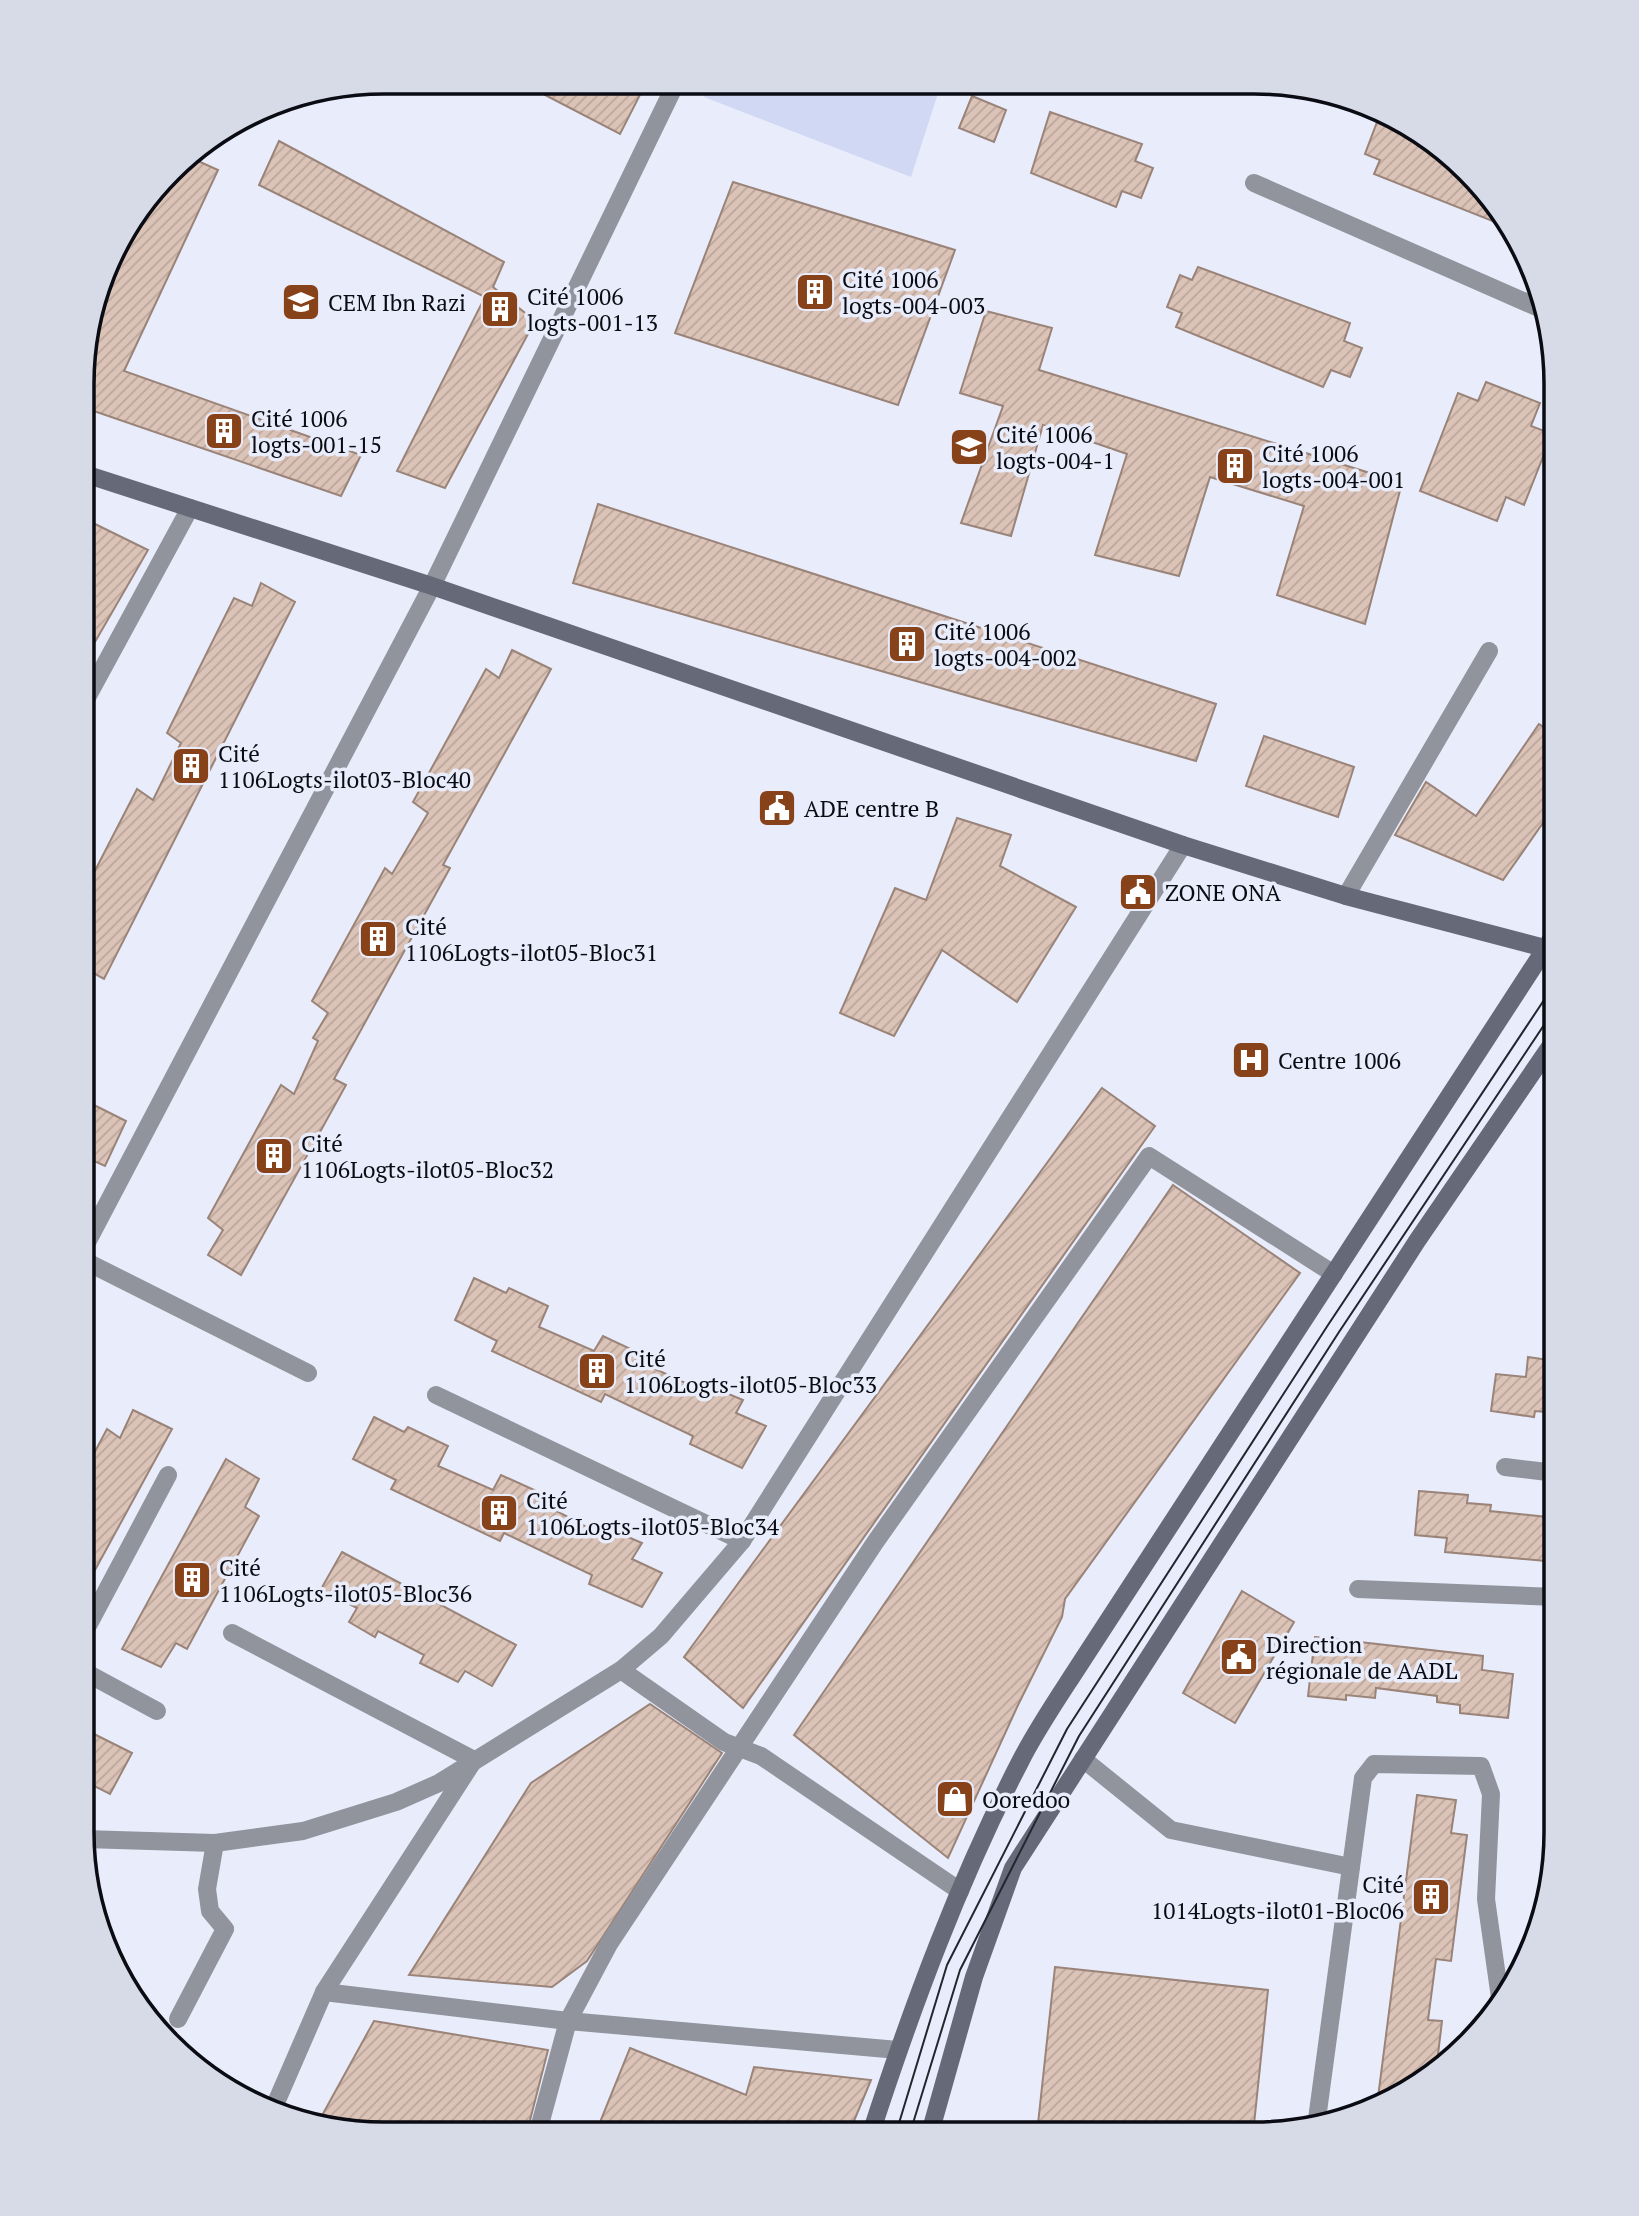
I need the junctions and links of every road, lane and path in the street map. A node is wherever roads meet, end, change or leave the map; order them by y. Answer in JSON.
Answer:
{"nodes":[{"id":1,"x":671,"y":94,"type":"edge"},
{"id":2,"x":1254,"y":183,"type":"dead end"},
{"id":3,"x":1534,"y":306,"type":"edge"},
{"id":4,"x":94,"y":477,"type":"edge"},
{"id":5,"x":190,"y":508,"type":"junction"},
{"id":6,"x":432,"y":586,"type":"junction"},
{"id":7,"x":1489,"y":651,"type":"dead end"},
{"id":8,"x":94,"y":686,"type":"edge"},
{"id":9,"x":1183,"y":845,"type":"junction"},
{"id":10,"x":1346,"y":896,"type":"junction"},
{"id":11,"x":1545,"y":947,"type":"edge"},
{"id":12,"x":1545,"y":958,"type":"edge"},
{"id":13,"x":1545,"y":1054,"type":"edge"},
{"id":14,"x":94,"y":1229,"type":"edge"},
{"id":15,"x":94,"y":1266,"type":"edge"},
{"id":16,"x":1334,"y":1274,"type":"junction"},
{"id":17,"x":308,"y":1373,"type":"dead end"},
{"id":18,"x":436,"y":1395,"type":"dead end"},
{"id":19,"x":1505,"y":1467,"type":"dead end"},
{"id":20,"x":1545,"y":1472,"type":"edge"},
{"id":21,"x":168,"y":1475,"type":"dead end"},
{"id":22,"x":742,"y":1541,"type":"junction"},
{"id":23,"x":1358,"y":1589,"type":"dead end"},
{"id":24,"x":1545,"y":1597,"type":"edge"},
{"id":25,"x":94,"y":1613,"type":"edge"},
{"id":26,"x":232,"y":1633,"type":"dead end"},
{"id":27,"x":621,"y":1670,"type":"junction"},
{"id":28,"x":94,"y":1677,"type":"edge"},
{"id":29,"x":157,"y":1711,"type":"dead end"},
{"id":30,"x":739,"y":1746,"type":"junction"},
{"id":31,"x":474,"y":1759,"type":"junction"},
{"id":32,"x":1083,"y":1759,"type":"junction"},
{"id":33,"x":94,"y":1839,"type":"edge"},
{"id":34,"x":215,"y":1843,"type":"junction"},
{"id":35,"x":1351,"y":1867,"type":"junction"},
{"id":36,"x":960,"y":1891,"type":"junction"},
{"id":37,"x":1499,"y":1989,"type":"edge"},
{"id":38,"x":324,"y":1992,"type":"junction"},
{"id":39,"x":178,"y":2019,"type":"dead end"},
{"id":40,"x":568,"y":2021,"type":"junction"},
{"id":41,"x":898,"y":2050,"type":"junction"},
{"id":42,"x":277,"y":2100,"type":"edge"},
{"id":43,"x":1318,"y":2115,"type":"edge"},
{"id":44,"x":541,"y":2122,"type":"edge"},
{"id":45,"x":875,"y":2122,"type":"edge"},
{"id":46,"x":933,"y":2122,"type":"edge"}],
"edges":[{"from":1,"to":6,"type":"street"},
{"from":2,"to":3,"type":"street"},
{"from":4,"to":5,"type":"street"},
{"from":5,"to":6,"type":"street"},
{"from":5,"to":8,"type":"street"},
{"from":6,"to":9,"type":"street"},
{"from":6,"to":14,"type":"street"},
{"from":7,"to":10,"type":"street"},
{"from":9,"to":10,"type":"street"},
{"from":9,"to":22,"type":"street"},
{"from":10,"to":11,"type":"street"},
{"from":12,"to":16,"type":"street"},
{"from":13,"to":32,"type":"street"},
{"from":15,"to":17,"type":"street"},
{"from":16,"to":30,"type":"street"},
{"from":16,"to":36,"type":"street"},
{"from":18,"to":22,"type":"street"},
{"from":19,"to":20,"type":"street"},
{"from":21,"to":25,"type":"street"},
{"from":22,"to":27,"type":"street"},
{"from":23,"to":24,"type":"street"},
{"from":26,"to":31,"type":"street"},
{"from":27,"to":30,"type":"street"},
{"from":27,"to":31,"type":"street"},
{"from":28,"to":29,"type":"street"},
{"from":30,"to":36,"type":"street"},
{"from":30,"to":40,"type":"street"},
{"from":31,"to":34,"type":"street"},
{"from":31,"to":38,"type":"street"},
{"from":32,"to":35,"type":"street"},
{"from":32,"to":46,"type":"street"},
{"from":33,"to":34,"type":"street"},
{"from":34,"to":39,"type":"street"},
{"from":35,"to":37,"type":"street"},
{"from":35,"to":43,"type":"street"},
{"from":36,"to":41,"type":"street"},
{"from":38,"to":40,"type":"street"},
{"from":38,"to":42,"type":"street"},
{"from":40,"to":41,"type":"street"},
{"from":40,"to":44,"type":"street"},
{"from":41,"to":45,"type":"street"}]}
